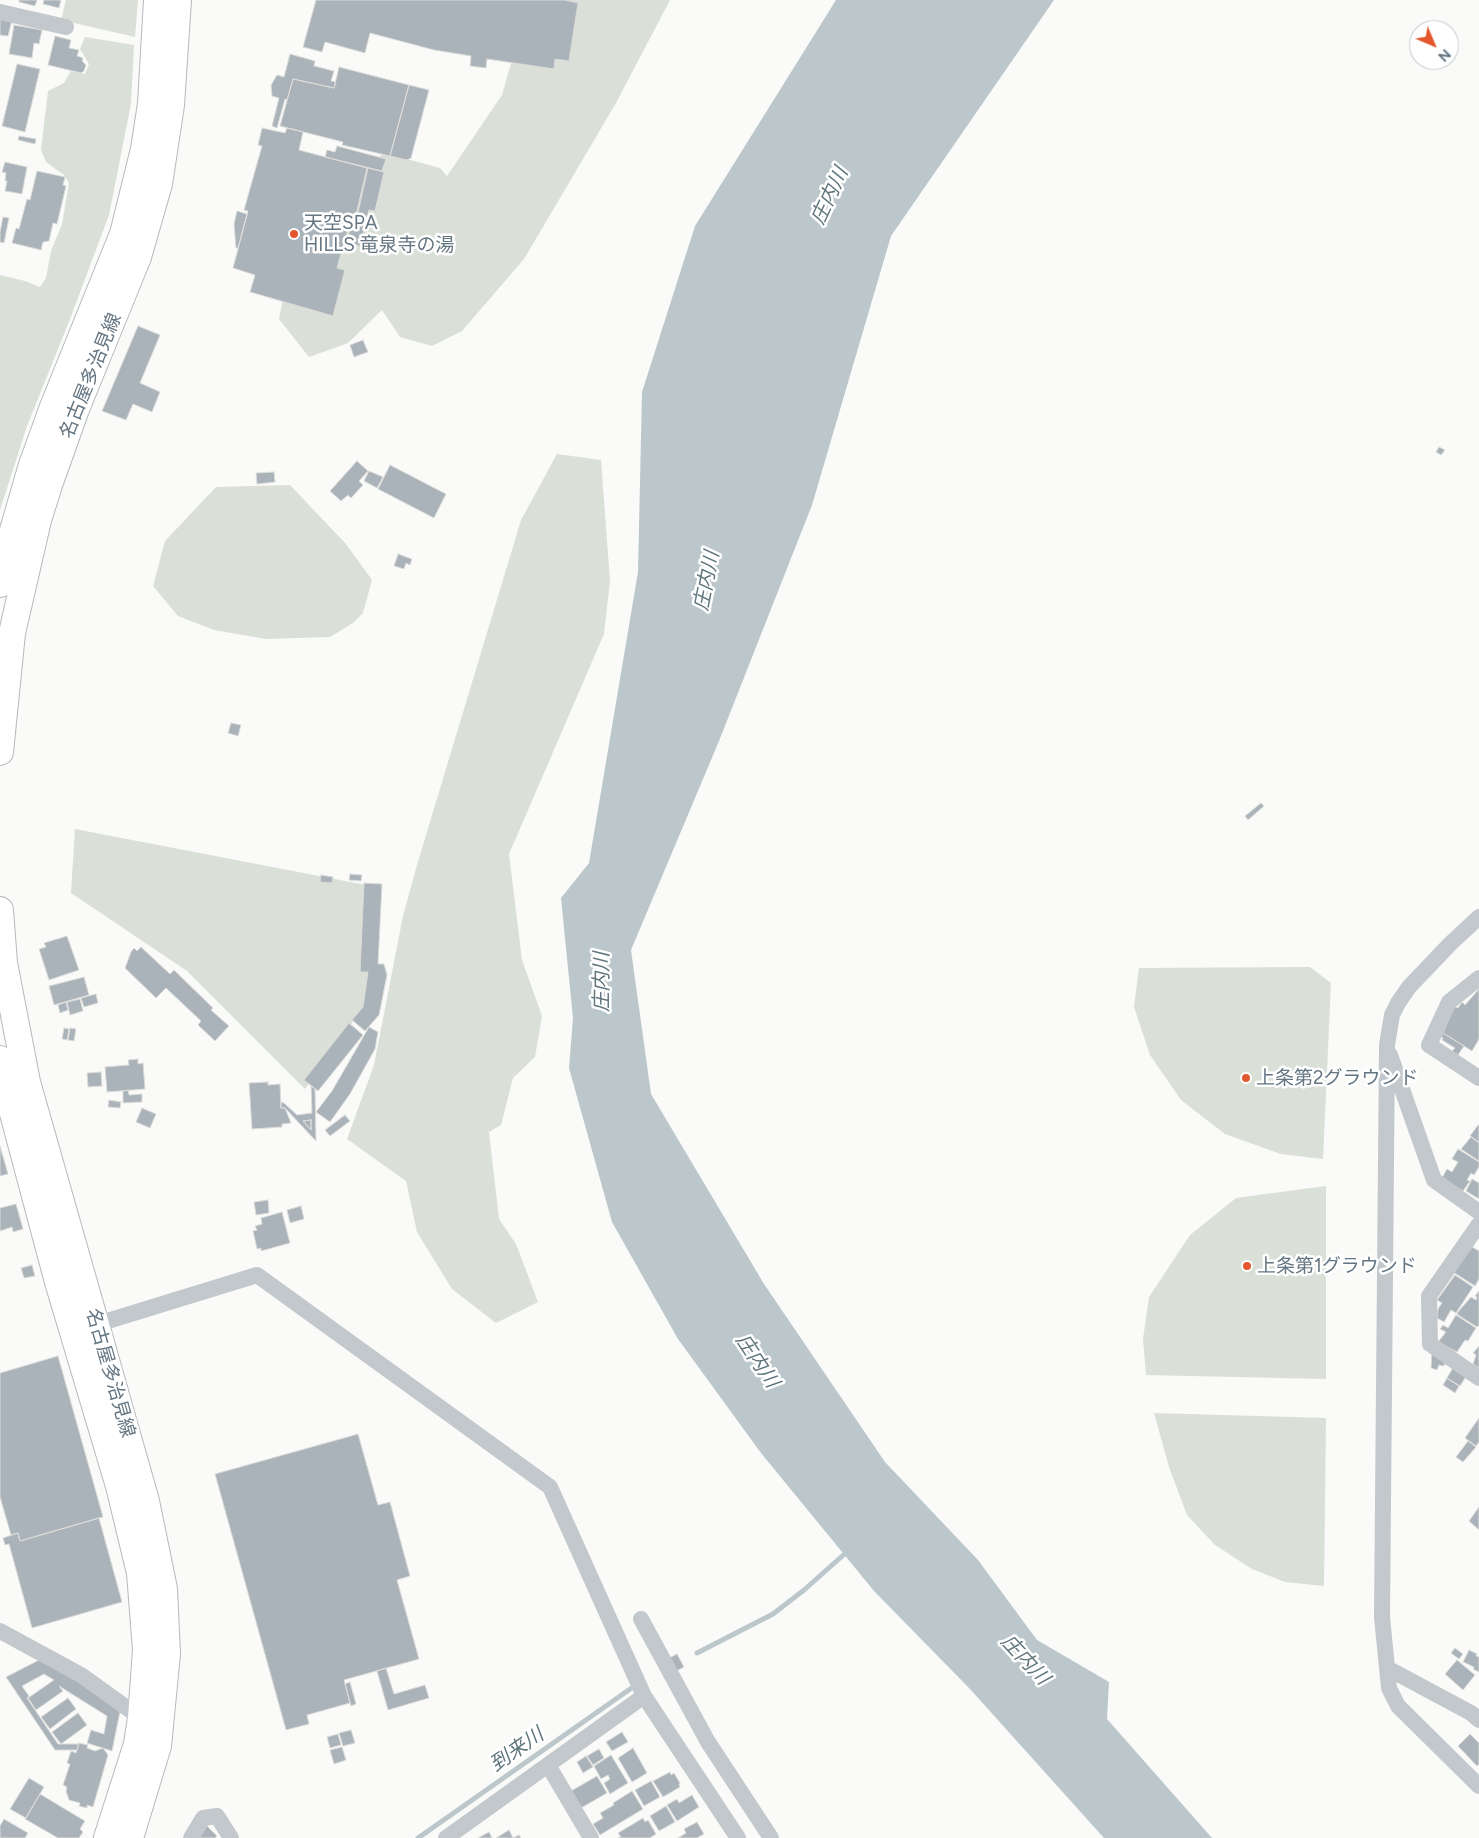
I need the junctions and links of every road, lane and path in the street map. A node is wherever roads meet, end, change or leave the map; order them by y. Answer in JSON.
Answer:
{"nodes":[{"id":1,"x":157,"y":0,"type":"edge"},
{"id":2,"x":178,"y":0,"type":"edge"},
{"id":3,"x":0,"y":12,"type":"edge"},
{"id":4,"x":66,"y":27,"type":"dead end"},
{"id":5,"x":0,"y":584,"type":"edge"},
{"id":6,"x":0,"y":752,"type":"edge"},
{"id":7,"x":0,"y":910,"type":"edge"},
{"id":8,"x":1479,"y":917,"type":"edge"},
{"id":9,"x":1479,"y":978,"type":"edge"},
{"id":10,"x":1387,"y":1045,"type":"junction"},
{"id":11,"x":0,"y":1060,"type":"edge"},
{"id":12,"x":1479,"y":1078,"type":"edge"},
{"id":13,"x":1479,"y":1212,"type":"edge"},
{"id":14,"x":1479,"y":1224,"type":"edge"},
{"id":15,"x":85,"y":1329,"type":"junction"},
{"id":16,"x":1479,"y":1378,"type":"edge"},
{"id":17,"x":641,"y":1619,"type":"dead end"},
{"id":18,"x":0,"y":1631,"type":"edge"},
{"id":19,"x":1387,"y":1668,"type":"junction"},
{"id":20,"x":644,"y":1696,"type":"junction"},
{"id":21,"x":1476,"y":1712,"type":"edge"},
{"id":22,"x":140,"y":1718,"type":"junction"},
{"id":23,"x":548,"y":1765,"type":"junction"},
{"id":24,"x":1479,"y":1786,"type":"edge"},
{"id":25,"x":453,"y":1836,"type":"edge"},
{"id":26,"x":107,"y":1838,"type":"edge"},
{"id":27,"x":130,"y":1838,"type":"edge"},
{"id":28,"x":191,"y":1838,"type":"edge"},
{"id":29,"x":231,"y":1838,"type":"edge"},
{"id":30,"x":591,"y":1838,"type":"edge"},
{"id":31,"x":738,"y":1838,"type":"edge"},
{"id":32,"x":771,"y":1838,"type":"edge"}],
"edges":[{"from":1,"to":5,"type":"main road","name":"名古屋多治見線"},
{"from":2,"to":6,"type":"main road","name":"名古屋多治見線"},
{"from":3,"to":4,"type":"street"},
{"from":7,"to":15,"type":"main road","name":"名古屋多治見線"},
{"from":8,"to":10,"type":"street"},
{"from":9,"to":12,"type":"street"},
{"from":10,"to":13,"type":"street"},
{"from":10,"to":19,"type":"street"},
{"from":11,"to":15,"type":"main road","name":"名古屋多治見線"},
{"from":14,"to":16,"type":"street"},
{"from":15,"to":20,"type":"street"},
{"from":15,"to":22,"type":"main road","name":"名古屋多治見線"},
{"from":15,"to":27,"type":"main road","name":"名古屋多治見線"},
{"from":17,"to":32,"type":"street"},
{"from":18,"to":22,"type":"street"},
{"from":19,"to":21,"type":"street"},
{"from":19,"to":24,"type":"street"},
{"from":20,"to":23,"type":"street"},
{"from":20,"to":31,"type":"street"},
{"from":22,"to":26,"type":"main road","name":"名古屋多治見線"},
{"from":23,"to":25,"type":"street"},
{"from":23,"to":30,"type":"street"},
{"from":28,"to":29,"type":"street"}]}
